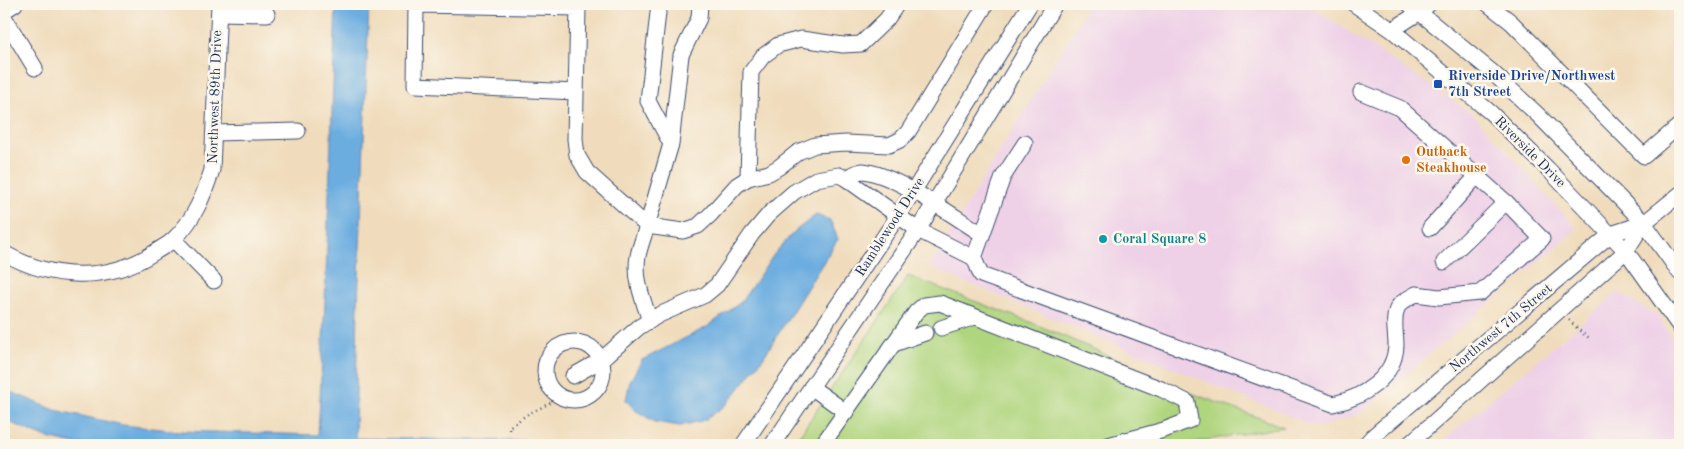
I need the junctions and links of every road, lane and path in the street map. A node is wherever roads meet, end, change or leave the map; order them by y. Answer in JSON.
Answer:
{"nodes":[{"id":1,"x":15,"y":4,"type":"edge"},
{"id":2,"x":659,"y":4,"type":"edge"},
{"id":3,"x":700,"y":4,"type":"edge"},
{"id":4,"x":897,"y":4,"type":"edge"},
{"id":5,"x":986,"y":4,"type":"edge"},
{"id":6,"x":1030,"y":4,"type":"edge"},
{"id":7,"x":1055,"y":4,"type":"edge"},
{"id":8,"x":1354,"y":4,"type":"edge"},
{"id":9,"x":1488,"y":4,"type":"edge"},
{"id":10,"x":1420,"y":6,"type":"edge"},
{"id":11,"x":219,"y":8,"type":"edge"},
{"id":12,"x":4,"y":11,"type":"edge"},
{"id":13,"x":267,"y":14,"type":"dead end"},
{"id":14,"x":4,"y":17,"type":"edge"},
{"id":15,"x":1392,"y":30,"type":"junction"},
{"id":16,"x":35,"y":68,"type":"dead end"},
{"id":17,"x":576,"y":92,"type":"junction"},
{"id":18,"x":1361,"y":92,"type":"dead end"},
{"id":19,"x":1680,"y":125,"type":"edge"},
{"id":20,"x":298,"y":131,"type":"dead end"},
{"id":21,"x":214,"y":133,"type":"junction"},
{"id":22,"x":1025,"y":143,"type":"dead end"},
{"id":23,"x":671,"y":144,"type":"junction"},
{"id":24,"x":1476,"y":177,"type":"junction"},
{"id":25,"x":748,"y":178,"type":"junction"},
{"id":26,"x":845,"y":178,"type":"junction"},
{"id":27,"x":913,"y":192,"type":"junction"},
{"id":28,"x":1680,"y":194,"type":"edge"},
{"id":29,"x":1506,"y":202,"type":"junction"},
{"id":30,"x":934,"y":204,"type":"junction"},
{"id":31,"x":898,"y":216,"type":"junction"},
{"id":32,"x":1644,"y":223,"type":"junction"},
{"id":33,"x":647,"y":226,"type":"junction"},
{"id":34,"x":1430,"y":228,"type":"dead end"},
{"id":35,"x":918,"y":230,"type":"junction"},
{"id":36,"x":982,"y":234,"type":"junction"},
{"id":37,"x":1612,"y":234,"type":"junction"},
{"id":38,"x":174,"y":240,"type":"junction"},
{"id":39,"x":1626,"y":251,"type":"junction"},
{"id":40,"x":4,"y":253,"type":"edge"},
{"id":41,"x":974,"y":258,"type":"junction"},
{"id":42,"x":1444,"y":262,"type":"dead end"},
{"id":43,"x":1680,"y":273,"type":"edge"},
{"id":44,"x":214,"y":281,"type":"dead end"},
{"id":45,"x":975,"y":317,"type":"junction"},
{"id":46,"x":1569,"y":320,"type":"dead end"},
{"id":47,"x":650,"y":321,"type":"junction"},
{"id":48,"x":1680,"y":327,"type":"edge"},
{"id":49,"x":941,"y":328,"type":"dead end"},
{"id":50,"x":925,"y":333,"type":"dead end"},
{"id":51,"x":1590,"y":339,"type":"dead end"},
{"id":52,"x":894,"y":344,"type":"junction"},
{"id":53,"x":601,"y":360,"type":"junction"},
{"id":54,"x":573,"y":376,"type":"dead end"},
{"id":55,"x":811,"y":387,"type":"junction"},
{"id":56,"x":562,"y":397,"type":"junction"},
{"id":57,"x":846,"y":412,"type":"junction"},
{"id":58,"x":510,"y":445,"type":"edge"},
{"id":59,"x":743,"y":445,"type":"edge"},
{"id":60,"x":772,"y":445,"type":"edge"},
{"id":61,"x":822,"y":445,"type":"edge"},
{"id":62,"x":1108,"y":445,"type":"edge"},
{"id":63,"x":1366,"y":445,"type":"edge"},
{"id":64,"x":1408,"y":445,"type":"edge"}],
"edges":[{"from":1,"to":12,"type":"street"},
{"from":2,"to":23,"type":"street"},
{"from":3,"to":23,"type":"street"},
{"from":4,"to":25,"type":"street"},
{"from":5,"to":25,"type":"street"},
{"from":6,"to":27,"type":"street","name":"Ramblewood Drive"},
{"from":7,"to":30,"type":"street","name":"Ramblewood Drive"},
{"from":8,"to":15,"type":"street","name":"Riverside Drive"},
{"from":9,"to":19,"type":"street"},
{"from":10,"to":15,"type":"street"},
{"from":10,"to":32,"type":"street"},
{"from":11,"to":13,"type":"street"},
{"from":11,"to":21,"type":"street","name":"Northwest 89th Drive"},
{"from":14,"to":16,"type":"street"},
{"from":15,"to":37,"type":"street","name":"Riverside Drive"},
{"from":17,"to":17,"type":"street"},
{"from":17,"to":33,"type":"street"},
{"from":18,"to":24,"type":"street"},
{"from":20,"to":21,"type":"street"},
{"from":21,"to":38,"type":"street","name":"Northwest 89th Drive"},
{"from":22,"to":36,"type":"street"},
{"from":23,"to":33,"type":"street"},
{"from":24,"to":29,"type":"street"},
{"from":24,"to":34,"type":"street"},
{"from":25,"to":33,"type":"street"},
{"from":26,"to":27,"type":"street"},
{"from":26,"to":31,"type":"street"},
{"from":26,"to":47,"type":"street"},
{"from":27,"to":30,"type":"street"},
{"from":27,"to":31,"type":"street","name":"Ramblewood Drive"},
{"from":28,"to":32,"type":"street","name":"Northwest 7th Street"},
{"from":29,"to":41,"type":"street"},
{"from":29,"to":42,"type":"street"},
{"from":30,"to":35,"type":"street","name":"Ramblewood Drive"},
{"from":30,"to":36,"type":"street"},
{"from":31,"to":35,"type":"street"},
{"from":31,"to":59,"type":"street","name":"Ramblewood Drive"},
{"from":32,"to":37,"type":"street","name":"Northwest 7th Street"},
{"from":32,"to":39,"type":"street","name":"Northwest 7th Street"},
{"from":32,"to":43,"type":"street"},
{"from":33,"to":47,"type":"street"},
{"from":35,"to":41,"type":"street"},
{"from":35,"to":55,"type":"street","name":"Ramblewood Drive"},
{"from":36,"to":41,"type":"street"},
{"from":37,"to":39,"type":"street","name":"Riverside Drive"},
{"from":37,"to":63,"type":"street","name":"Northwest 7th Street"},
{"from":38,"to":40,"type":"street","name":"Northwest 89th Drive"},
{"from":38,"to":44,"type":"street"},
{"from":39,"to":48,"type":"street","name":"Riverside Drive"},
{"from":39,"to":64,"type":"street","name":"Northwest 7th Street"},
{"from":45,"to":49,"type":"street"},
{"from":45,"to":52,"type":"street"},
{"from":45,"to":62,"type":"street"},
{"from":46,"to":51,"type":"path"},
{"from":47,"to":53,"type":"street"},
{"from":50,"to":52,"type":"street"},
{"from":52,"to":57,"type":"street"},
{"from":53,"to":54,"type":"street"},
{"from":53,"to":56,"type":"street"},
{"from":53,"to":56,"type":"street"},
{"from":55,"to":57,"type":"street"},
{"from":55,"to":60,"type":"street","name":"Ramblewood Drive"},
{"from":56,"to":58,"type":"path"},
{"from":57,"to":61,"type":"street"}]}
